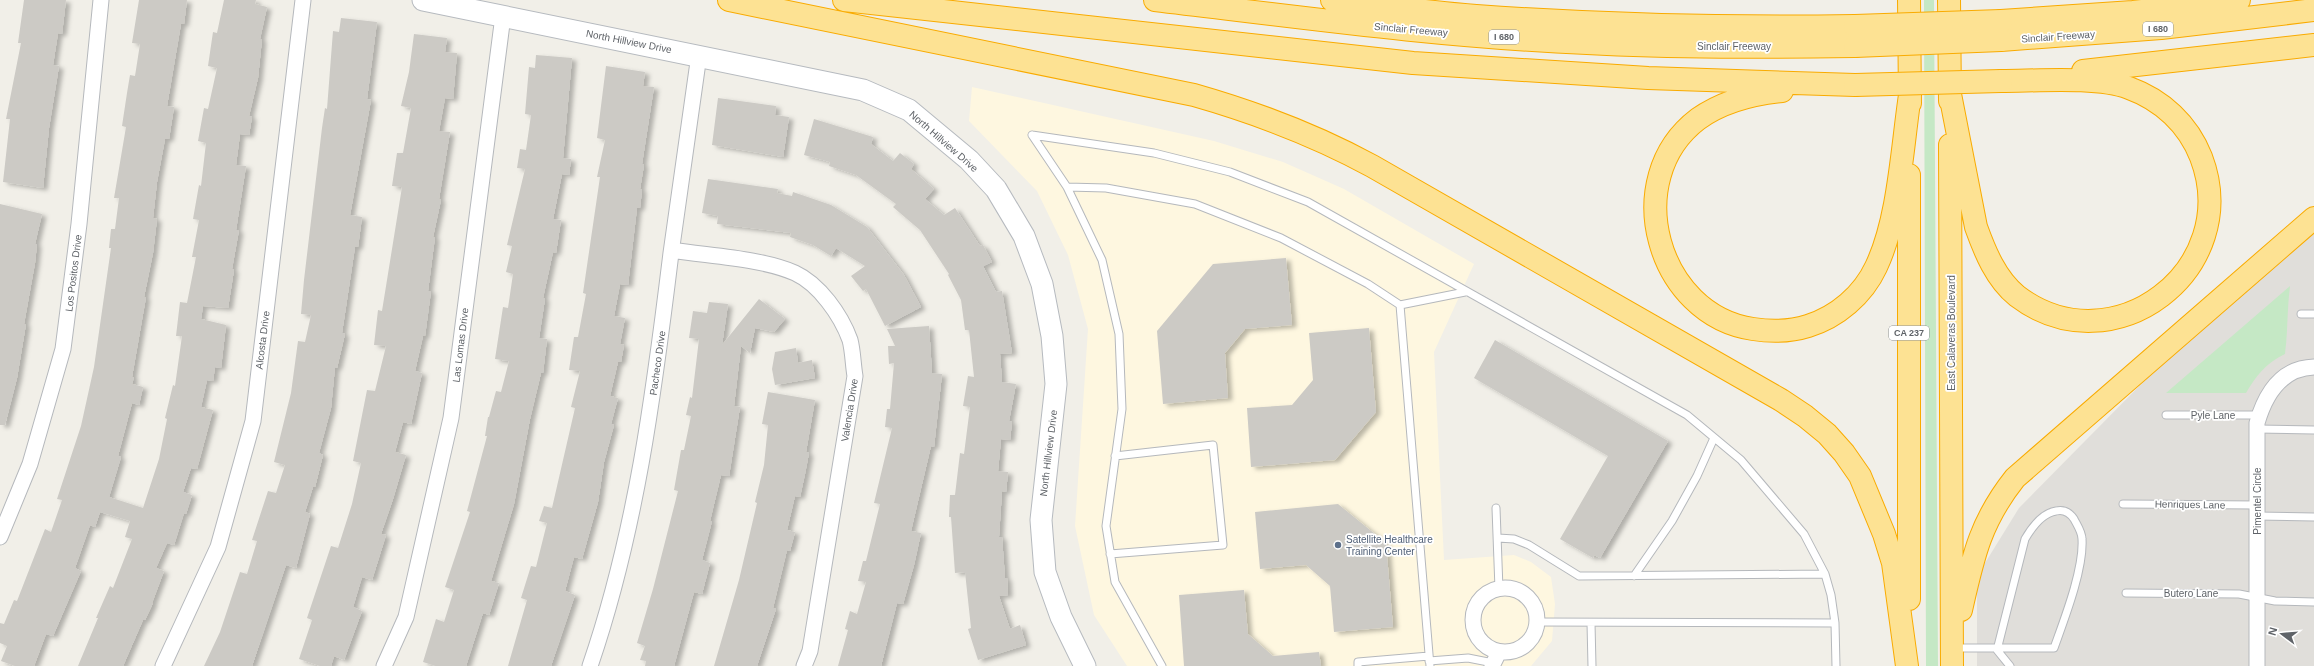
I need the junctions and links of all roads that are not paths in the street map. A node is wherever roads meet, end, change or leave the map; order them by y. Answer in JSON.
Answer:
{"nodes":[{"id":1,"x":101,"y":0,"type":"edge"},
{"id":2,"x":303,"y":0,"type":"edge"},
{"id":3,"x":423,"y":0,"type":"edge"},
{"id":4,"x":729,"y":0,"type":"edge"},
{"id":5,"x":844,"y":0,"type":"edge"},
{"id":6,"x":1155,"y":0,"type":"edge"},
{"id":7,"x":1332,"y":0,"type":"edge"},
{"id":8,"x":1909,"y":0,"type":"edge"},
{"id":9,"x":1949,"y":0,"type":"edge"},
{"id":10,"x":2239,"y":0,"type":"edge"},
{"id":11,"x":2314,"y":10,"type":"edge"},
{"id":12,"x":503,"y":16,"type":"junction"},
{"id":13,"x":2001,"y":31,"type":"junction"},
{"id":14,"x":1855,"y":36,"type":"junction"},
{"id":15,"x":2314,"y":45,"type":"edge"},
{"id":16,"x":699,"y":55,"type":"junction"},
{"id":17,"x":2001,"y":81,"type":"junction"},
{"id":18,"x":1855,"y":85,"type":"junction"},
{"id":19,"x":1950,"y":94,"type":"junction"},
{"id":20,"x":1910,"y":95,"type":"junction"},
{"id":21,"x":1067,"y":187,"type":"junction"},
{"id":22,"x":2314,"y":218,"type":"edge"},
{"id":23,"x":672,"y":250,"type":"junction"},
{"id":24,"x":1465,"y":292,"type":"junction"},
{"id":25,"x":1400,"y":305,"type":"junction"},
{"id":26,"x":2301,"y":314,"type":"dead end"},
{"id":27,"x":2314,"y":314,"type":"edge"},
{"id":28,"x":2314,"y":368,"type":"edge"},
{"id":29,"x":2166,"y":415,"type":"dead end"},
{"id":30,"x":2258,"y":422,"type":"junction"},
{"id":31,"x":2314,"y":430,"type":"edge"},
{"id":32,"x":1714,"y":438,"type":"junction"},
{"id":33,"x":1115,"y":456,"type":"junction"},
{"id":34,"x":2123,"y":504,"type":"dead end"},
{"id":35,"x":1496,"y":508,"type":"dead end"},
{"id":36,"x":2257,"y":510,"type":"junction"},
{"id":37,"x":2314,"y":517,"type":"edge"},
{"id":38,"x":0,"y":537,"type":"edge"},
{"id":39,"x":1498,"y":538,"type":"junction"},
{"id":40,"x":1110,"y":554,"type":"junction"},
{"id":41,"x":1825,"y":574,"type":"junction"},
{"id":42,"x":1634,"y":576,"type":"junction"},
{"id":43,"x":1499,"y":589,"type":"junction"},
{"id":44,"x":2126,"y":593,"type":"dead end"},
{"id":45,"x":2256,"y":596,"type":"junction"},
{"id":46,"x":2314,"y":602,"type":"edge"},
{"id":47,"x":1537,"y":622,"type":"junction"},
{"id":48,"x":1591,"y":623,"type":"junction"},
{"id":49,"x":1835,"y":623,"type":"junction"},
{"id":50,"x":1997,"y":650,"type":"junction"},
{"id":51,"x":1952,"y":657,"type":"edge"},
{"id":52,"x":1495,"y":660,"type":"edge"},
{"id":53,"x":1429,"y":661,"type":"edge"},
{"id":54,"x":164,"y":666,"type":"edge"},
{"id":55,"x":384,"y":666,"type":"edge"},
{"id":56,"x":590,"y":666,"type":"edge"},
{"id":57,"x":804,"y":666,"type":"edge"},
{"id":58,"x":1085,"y":666,"type":"edge"},
{"id":59,"x":1162,"y":666,"type":"edge"},
{"id":60,"x":1358,"y":666,"type":"edge"},
{"id":61,"x":1592,"y":666,"type":"edge"},
{"id":62,"x":1836,"y":666,"type":"edge"},
{"id":63,"x":1908,"y":666,"type":"edge"},
{"id":64,"x":2010,"y":666,"type":"edge"},
{"id":65,"x":2257,"y":666,"type":"edge"}],
"edges":[{"from":1,"to":38,"type":"street","name":"Los Positos Drive"},
{"from":2,"to":54,"type":"street","name":"Alcosta Drive"},
{"from":3,"to":12,"type":"street","name":"North Hillview Drive"},
{"from":4,"to":63,"type":"highway"},
{"from":5,"to":18,"type":"highway"},
{"from":6,"to":14,"type":"highway","name":"Sinclair Freeway","number":"I 680"},
{"from":7,"to":14,"type":"highway","number":"I 680"},
{"from":8,"to":20,"type":"highway","number":"CA 237"},
{"from":9,"to":19,"type":"highway","name":"East Calaveras Boulevard"},
{"from":10,"to":13,"type":"highway","number":"I 680"},
{"from":11,"to":13,"type":"highway","name":"Sinclair Freeway","number":"I 680"},
{"from":12,"to":16,"type":"street","name":"North Hillview Drive"},
{"from":12,"to":55,"type":"street","name":"Las Lomas Drive"},
{"from":13,"to":14,"type":"highway","name":"Sinclair Freeway","number":"I 680","bridge":true},
{"from":15,"to":17,"type":"highway"},
{"from":16,"to":23,"type":"street","name":"Pacheco Drive"},
{"from":16,"to":58,"type":"street","name":"North Hillview Drive"},
{"from":17,"to":18,"type":"highway","bridge":true},
{"from":17,"to":19,"type":"highway"},
{"from":18,"to":20,"type":"highway"},
{"from":19,"to":51,"type":"highway","name":"East Calaveras Boulevard"},
{"from":20,"to":63,"type":"highway","number":"CA 237"},
{"from":21,"to":24,"type":"lane"},
{"from":21,"to":25,"type":"lane"},
{"from":21,"to":33,"type":"lane"},
{"from":22,"to":51,"type":"highway"},
{"from":23,"to":56,"type":"street","name":"Pacheco Drive"},
{"from":23,"to":57,"type":"street","name":"Valencia Drive"},
{"from":24,"to":25,"type":"lane"},
{"from":24,"to":32,"type":"lane"},
{"from":25,"to":53,"type":"lane"},
{"from":26,"to":27,"type":"lane"},
{"from":28,"to":30,"type":"street","name":"Pimentel Circle"},
{"from":29,"to":30,"type":"lane","name":"Pyle Lane"},
{"from":30,"to":31,"type":"lane","name":"Pyle Lane"},
{"from":30,"to":36,"type":"street","name":"Pimentel Circle"},
{"from":32,"to":41,"type":"lane"},
{"from":32,"to":42,"type":"lane"},
{"from":33,"to":40,"type":"lane"},
{"from":33,"to":40,"type":"lane"},
{"from":34,"to":36,"type":"lane","name":"Henriques Lane"},
{"from":35,"to":39,"type":"lane"},
{"from":36,"to":37,"type":"lane","name":"Henriques Lane"},
{"from":36,"to":45,"type":"street","name":"Pimentel Circle"},
{"from":39,"to":42,"type":"lane"},
{"from":39,"to":43,"type":"lane"},
{"from":40,"to":59,"type":"lane"},
{"from":41,"to":42,"type":"lane"},
{"from":41,"to":49,"type":"lane"},
{"from":43,"to":47,"type":"street"},
{"from":43,"to":52,"type":"street"},
{"from":44,"to":45,"type":"lane","name":"Butero Lane"},
{"from":45,"to":46,"type":"lane","name":"Butero Lane"},
{"from":45,"to":65,"type":"street","name":"Pimentel Circle"},
{"from":47,"to":48,"type":"lane"},
{"from":47,"to":52,"type":"street"},
{"from":48,"to":49,"type":"lane"},
{"from":48,"to":61,"type":"lane"},
{"from":49,"to":62,"type":"lane"},
{"from":50,"to":50,"type":"lane"},
{"from":50,"to":51,"type":"lane"},
{"from":50,"to":64,"type":"lane"},
{"from":52,"to":53,"type":"lane"},
{"from":53,"to":60,"type":"lane"}]}
